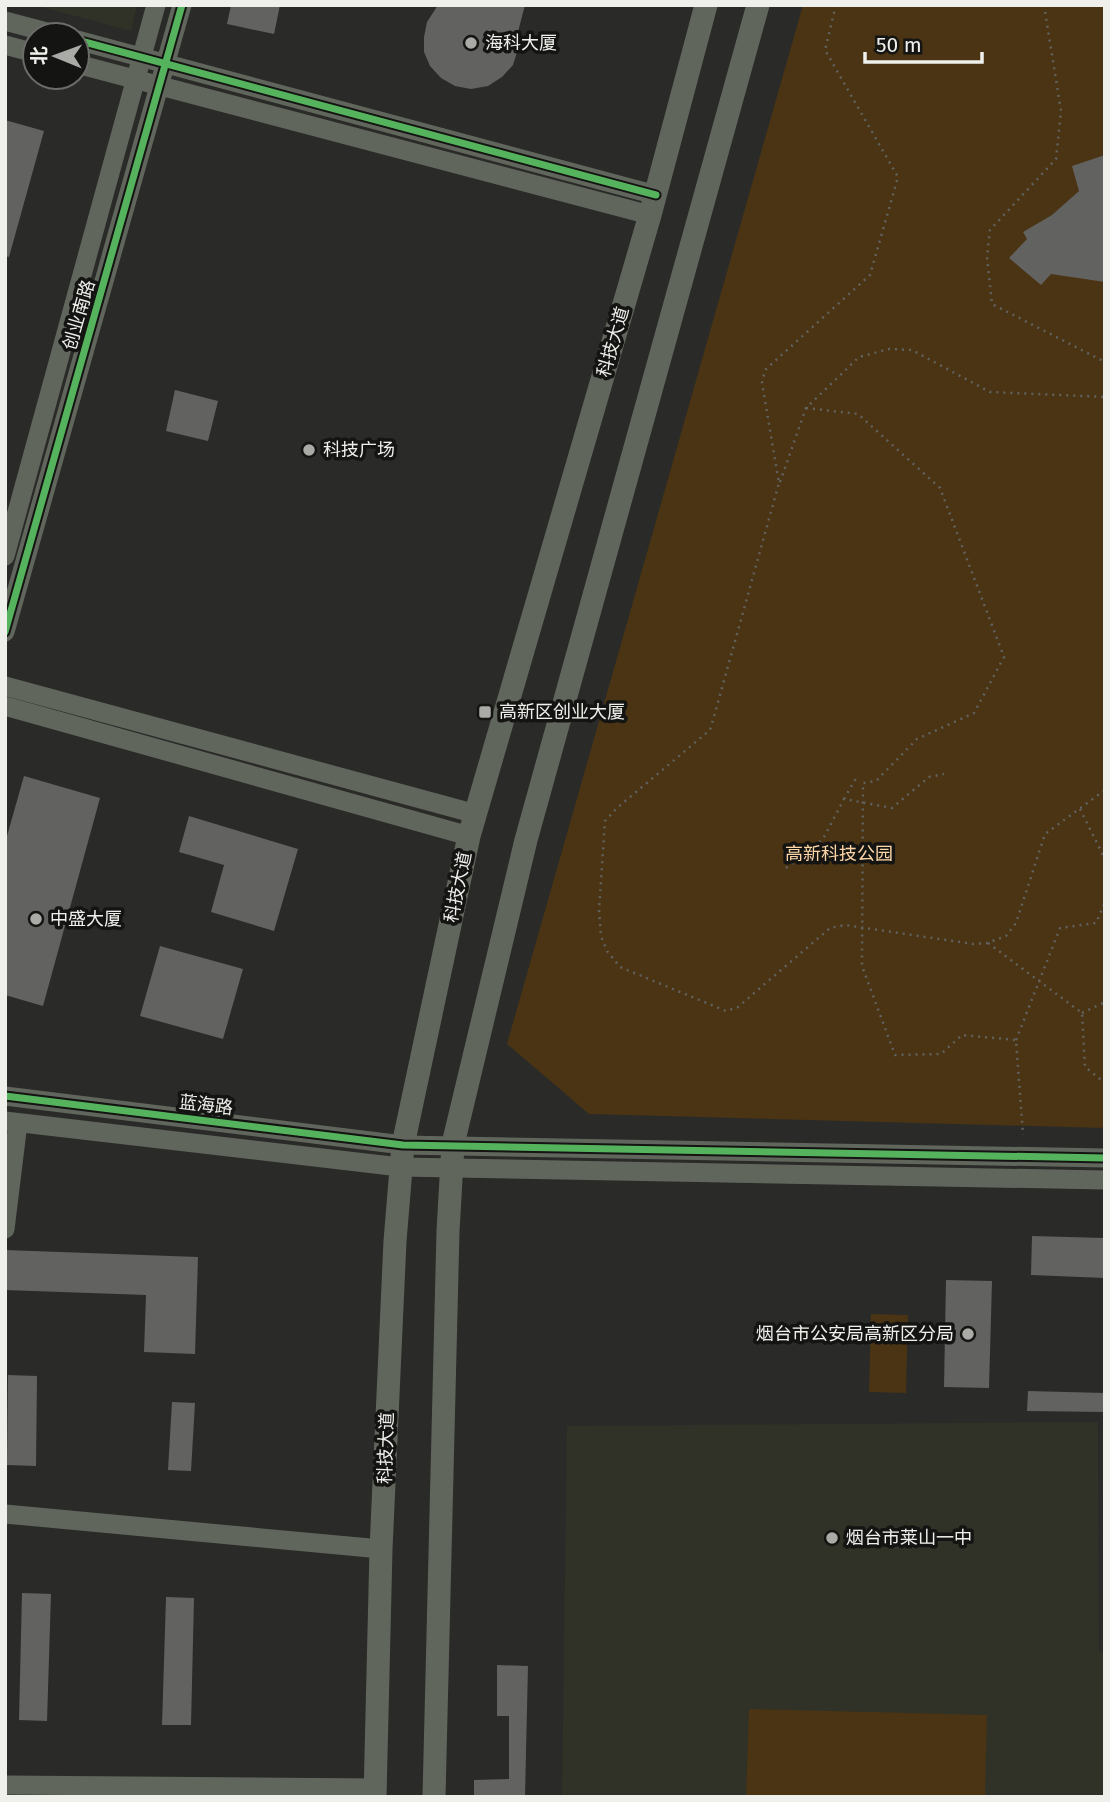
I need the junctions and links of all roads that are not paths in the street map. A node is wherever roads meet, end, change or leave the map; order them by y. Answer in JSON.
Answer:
{"nodes":[{"id":1,"x":156,"y":5,"type":"edge"},
{"id":2,"x":182,"y":5,"type":"edge"},
{"id":3,"x":706,"y":5,"type":"edge"},
{"id":4,"x":758,"y":5,"type":"edge"},
{"id":5,"x":91,"y":44,"type":"edge"},
{"id":6,"x":142,"y":58,"type":"junction"},
{"id":7,"x":165,"y":65,"type":"junction"},
{"id":8,"x":91,"y":68,"type":"edge"},
{"id":9,"x":136,"y":80,"type":"junction"},
{"id":10,"x":160,"y":85,"type":"junction"},
{"id":11,"x":653,"y":205,"type":"junction"},
{"id":12,"x":5,"y":556,"type":"edge"},
{"id":13,"x":5,"y":632,"type":"edge"},
{"id":14,"x":5,"y":686,"type":"edge"},
{"id":15,"x":5,"y":706,"type":"edge"},
{"id":16,"x":472,"y":825,"type":"junction"},
{"id":17,"x":5,"y":1096,"type":"edge"},
{"id":18,"x":12,"y":1122,"type":"edge"},
{"id":19,"x":453,"y":1144,"type":"junction"},
{"id":20,"x":401,"y":1156,"type":"junction"},
{"id":21,"x":1105,"y":1158,"type":"edge"},
{"id":22,"x":452,"y":1168,"type":"junction"},
{"id":23,"x":1105,"y":1180,"type":"edge"},
{"id":24,"x":5,"y":1229,"type":"edge"},
{"id":25,"x":5,"y":1514,"type":"edge"},
{"id":26,"x":382,"y":1549,"type":"junction"},
{"id":27,"x":5,"y":1785,"type":"edge"},
{"id":28,"x":375,"y":1792,"type":"edge"},
{"id":29,"x":434,"y":1797,"type":"edge"}],
"edges":[{"from":1,"to":6,"type":"street","name":"创业南路"},
{"from":2,"to":7,"type":"street","name":"创业南路"},
{"from":3,"to":11,"type":"main road","name":"科技大道"},
{"from":4,"to":19,"type":"main road"},
{"from":5,"to":6,"type":"street"},
{"from":6,"to":7,"type":"street"},
{"from":6,"to":9,"type":"street","name":"创业南路"},
{"from":7,"to":10,"type":"street","name":"创业南路"},
{"from":7,"to":11,"type":"street"},
{"from":8,"to":9,"type":"street"},
{"from":9,"to":10,"type":"street"},
{"from":9,"to":12,"type":"street","name":"创业南路"},
{"from":10,"to":11,"type":"street"},
{"from":10,"to":13,"type":"street","name":"创业南路"},
{"from":11,"to":16,"type":"main road","name":"科技大道"},
{"from":14,"to":16,"type":"street"},
{"from":15,"to":16,"type":"street"},
{"from":16,"to":20,"type":"main road","name":"科技大道"},
{"from":17,"to":20,"type":"street","name":"蓝海路"},
{"from":18,"to":20,"type":"street"},
{"from":18,"to":24,"type":"street"},
{"from":19,"to":20,"type":"street"},
{"from":19,"to":21,"type":"street"},
{"from":19,"to":22,"type":"main road"},
{"from":20,"to":22,"type":"street"},
{"from":20,"to":26,"type":"main road","name":"科技大道"},
{"from":22,"to":23,"type":"street"},
{"from":22,"to":29,"type":"main road"},
{"from":25,"to":26,"type":"street"},
{"from":26,"to":28,"type":"main road","name":"科技大道"},
{"from":27,"to":28,"type":"street"}]}
